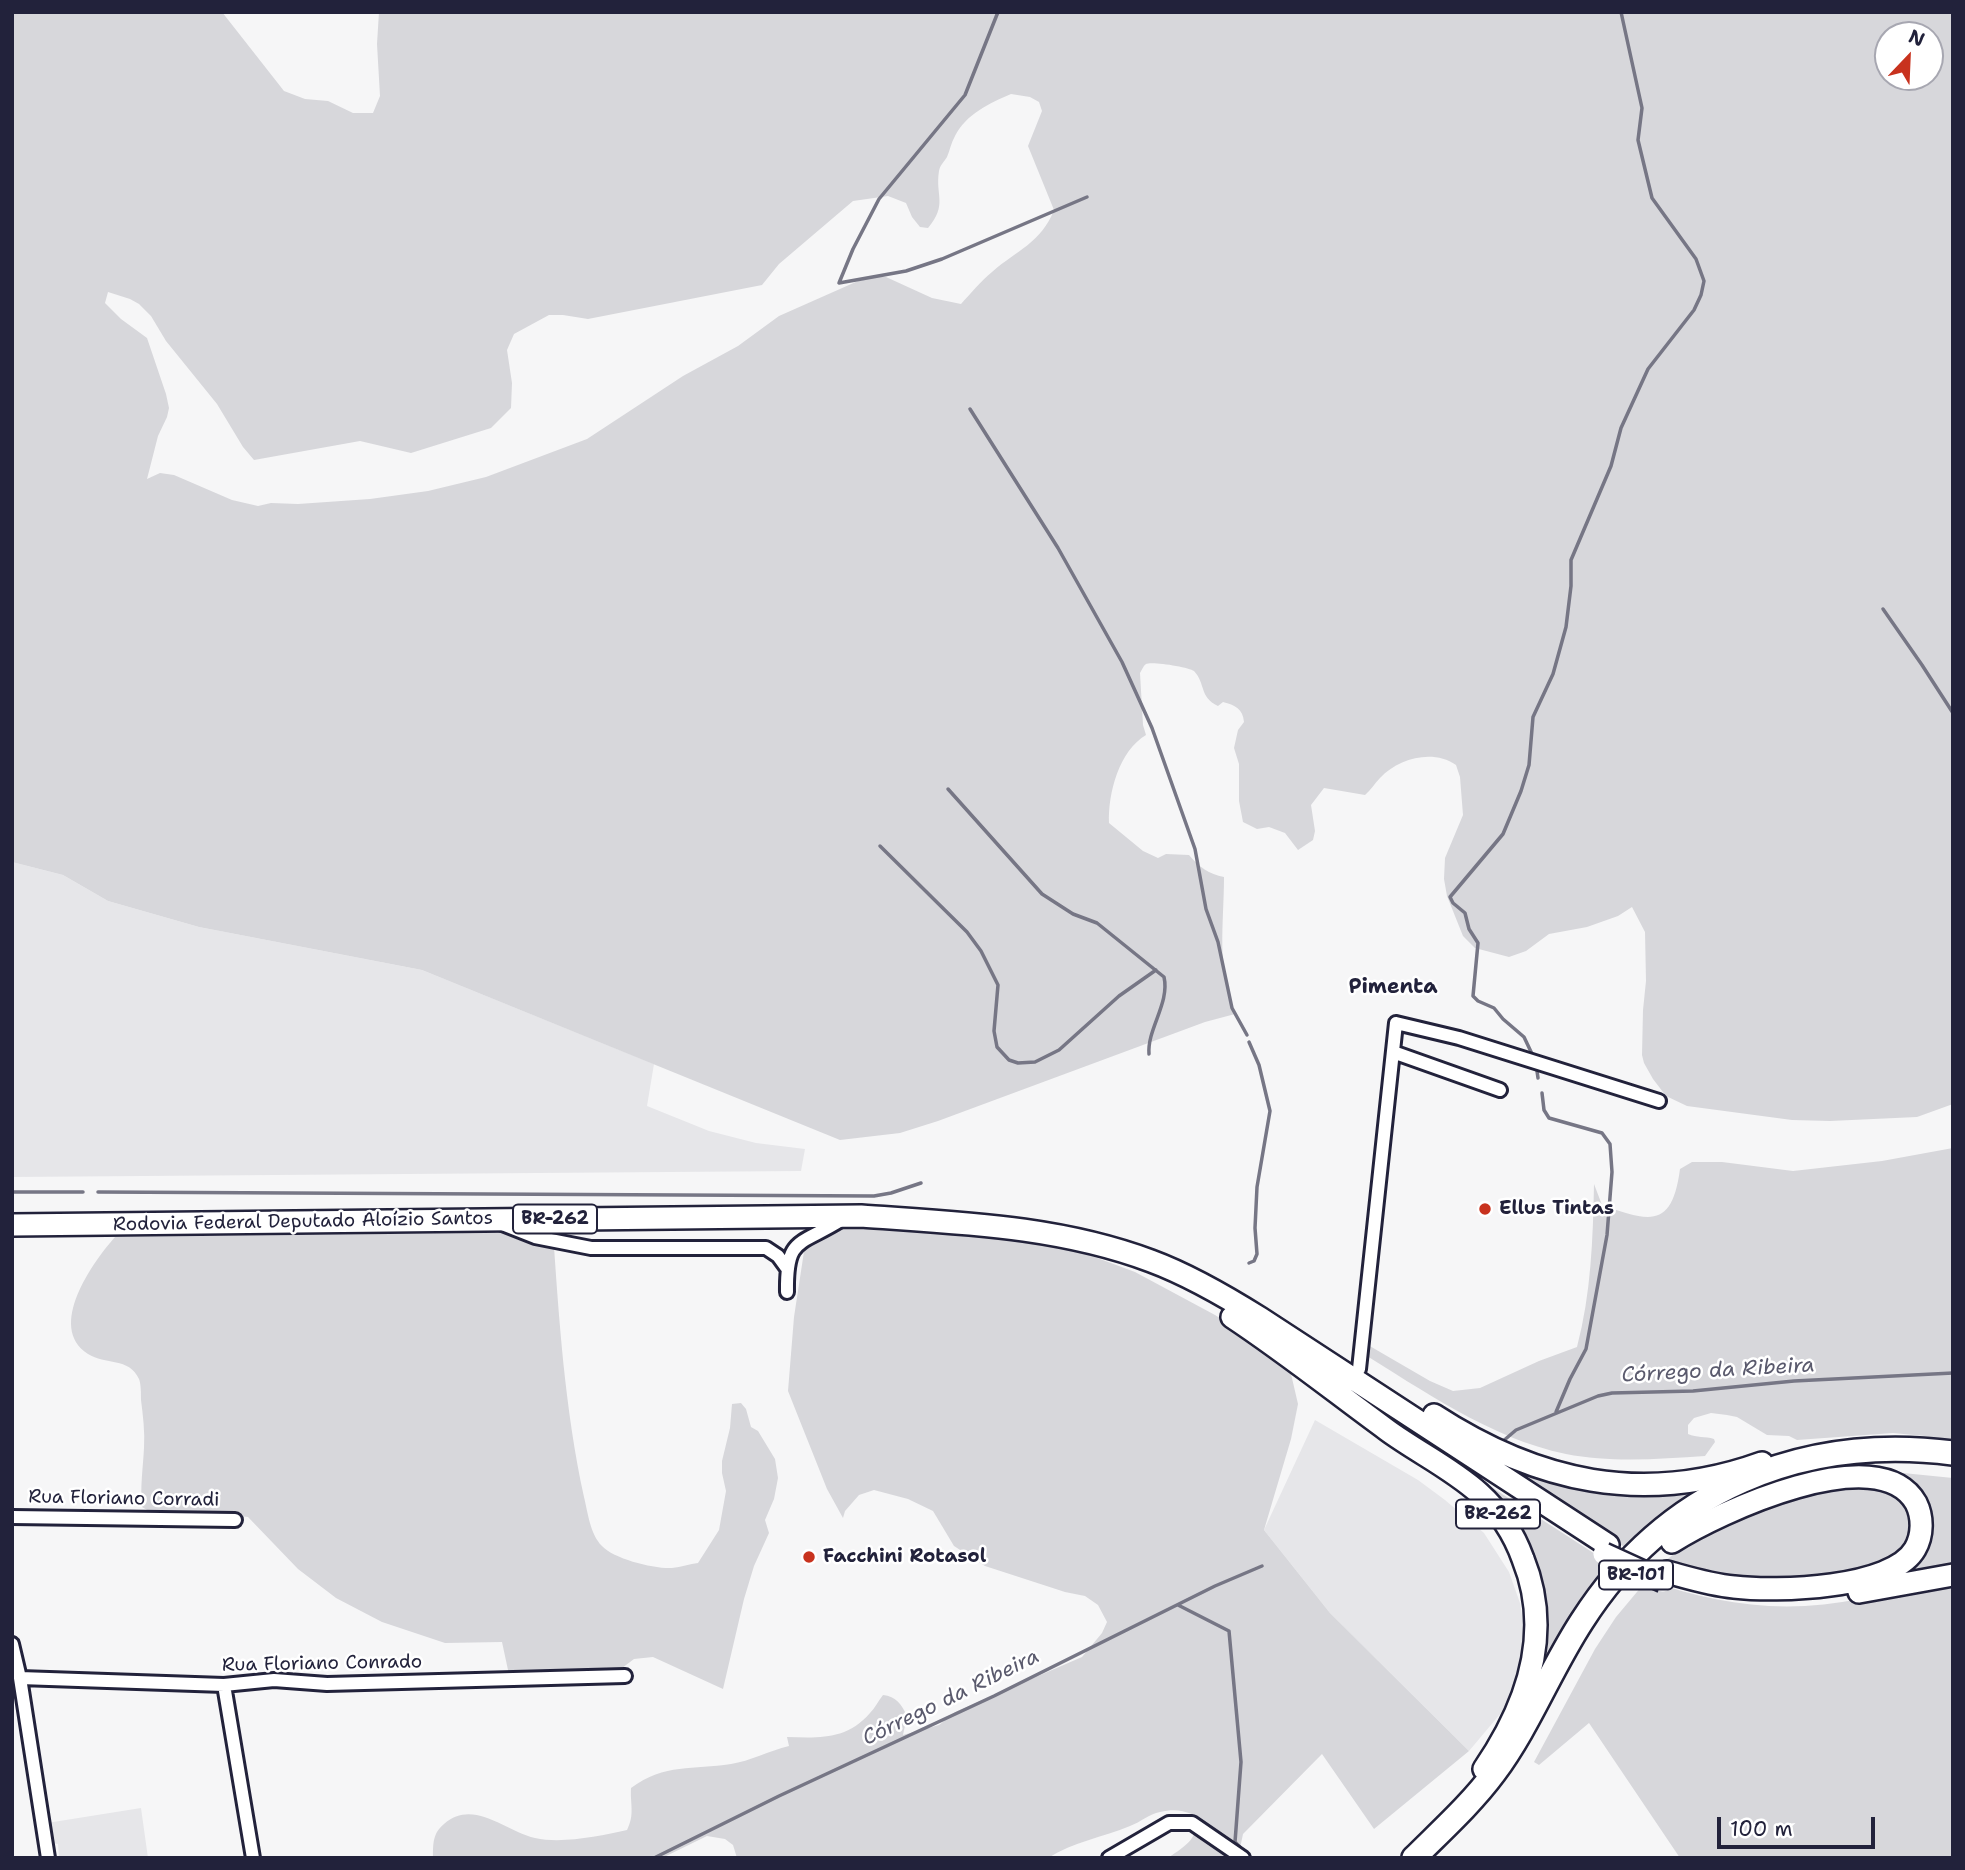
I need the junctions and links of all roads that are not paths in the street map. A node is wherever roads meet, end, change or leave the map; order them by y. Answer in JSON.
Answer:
{"nodes":[{"id":1,"x":1393,"y":1052,"type":"junction"},
{"id":2,"x":1500,"y":1090,"type":"dead end"},
{"id":3,"x":1659,"y":1101,"type":"dead end"},
{"id":4,"x":847,"y":1216,"type":"junction"},
{"id":5,"x":496,"y":1220,"type":"junction"},
{"id":6,"x":12,"y":1225,"type":"edge"},
{"id":7,"x":1095,"y":1244,"type":"junction"},
{"id":8,"x":1143,"y":1258,"type":"junction"},
{"id":9,"x":786,"y":1267,"type":"junction"},
{"id":10,"x":1183,"y":1285,"type":"junction"},
{"id":11,"x":787,"y":1292,"type":"dead end"},
{"id":12,"x":1359,"y":1369,"type":"junction"},
{"id":13,"x":1857,"y":1450,"type":"junction"},
{"id":14,"x":1953,"y":1453,"type":"edge"},
{"id":15,"x":1953,"y":1468,"type":"edge"},
{"id":16,"x":12,"y":1517,"type":"edge"},
{"id":17,"x":235,"y":1520,"type":"dead end"},
{"id":18,"x":1672,"y":1542,"type":"junction"},
{"id":19,"x":1606,"y":1550,"type":"junction"},
{"id":20,"x":1953,"y":1575,"type":"edge"},
{"id":21,"x":1665,"y":1576,"type":"junction"},
{"id":22,"x":12,"y":1644,"type":"edge"},
{"id":23,"x":625,"y":1676,"type":"dead end"},
{"id":24,"x":20,"y":1678,"type":"junction"},
{"id":25,"x":224,"y":1685,"type":"junction"},
{"id":26,"x":48,"y":1858,"type":"edge"},
{"id":27,"x":253,"y":1858,"type":"edge"},
{"id":28,"x":1109,"y":1858,"type":"edge"},
{"id":29,"x":1243,"y":1858,"type":"edge"},
{"id":30,"x":1412,"y":1858,"type":"edge"},
{"id":31,"x":1436,"y":1858,"type":"edge"}],
"edges":[{"from":1,"to":2,"type":"street"},
{"from":1,"to":3,"type":"street"},
{"from":1,"to":12,"type":"street"},
{"from":4,"to":5,"type":"highway","name":"Rodovia Federal Deputado Aloízio Santos","number":"BR-262"},
{"from":4,"to":7,"type":"highway","name":"Rodovia Federal Deputado Aloízio Santos","number":"BR-262"},
{"from":4,"to":9,"type":"street"},
{"from":5,"to":6,"type":"highway","name":"Rodovia Federal Deputado Aloízio Santos","number":"BR-262"},
{"from":5,"to":9,"type":"street"},
{"from":7,"to":8,"type":"highway","number":"BR-262"},
{"from":7,"to":10,"type":"highway","number":"BR-262"},
{"from":8,"to":12,"type":"highway","number":"BR-262"},
{"from":8,"to":19,"type":"highway","number":"BR-262"},
{"from":9,"to":11,"type":"street"},
{"from":10,"to":19,"type":"highway","number":"BR-262"},
{"from":10,"to":30,"type":"highway","number":"BR-262"},
{"from":12,"to":13,"type":"highway","number":"BR-262"},
{"from":13,"to":14,"type":"highway","number":"BR-101"},
{"from":13,"to":30,"type":"highway","number":"BR-101"},
{"from":15,"to":18,"type":"highway","number":"BR-101"},
{"from":16,"to":17,"type":"street","name":"Rua Floriano Corradi"},
{"from":18,"to":21,"type":"highway","number":"BR-262"},
{"from":18,"to":31,"type":"highway","number":"BR-101"},
{"from":19,"to":21,"type":"highway","number":"BR-262","bridge":true},
{"from":20,"to":21,"type":"highway","number":"BR-262"},
{"from":22,"to":24,"type":"street"},
{"from":23,"to":25,"type":"street","name":"Rua Floriano Conrado"},
{"from":24,"to":25,"type":"street","name":"Rua Floriano Conrado"},
{"from":24,"to":26,"type":"street"},
{"from":25,"to":27,"type":"street"},
{"from":28,"to":29,"type":"street"}]}
